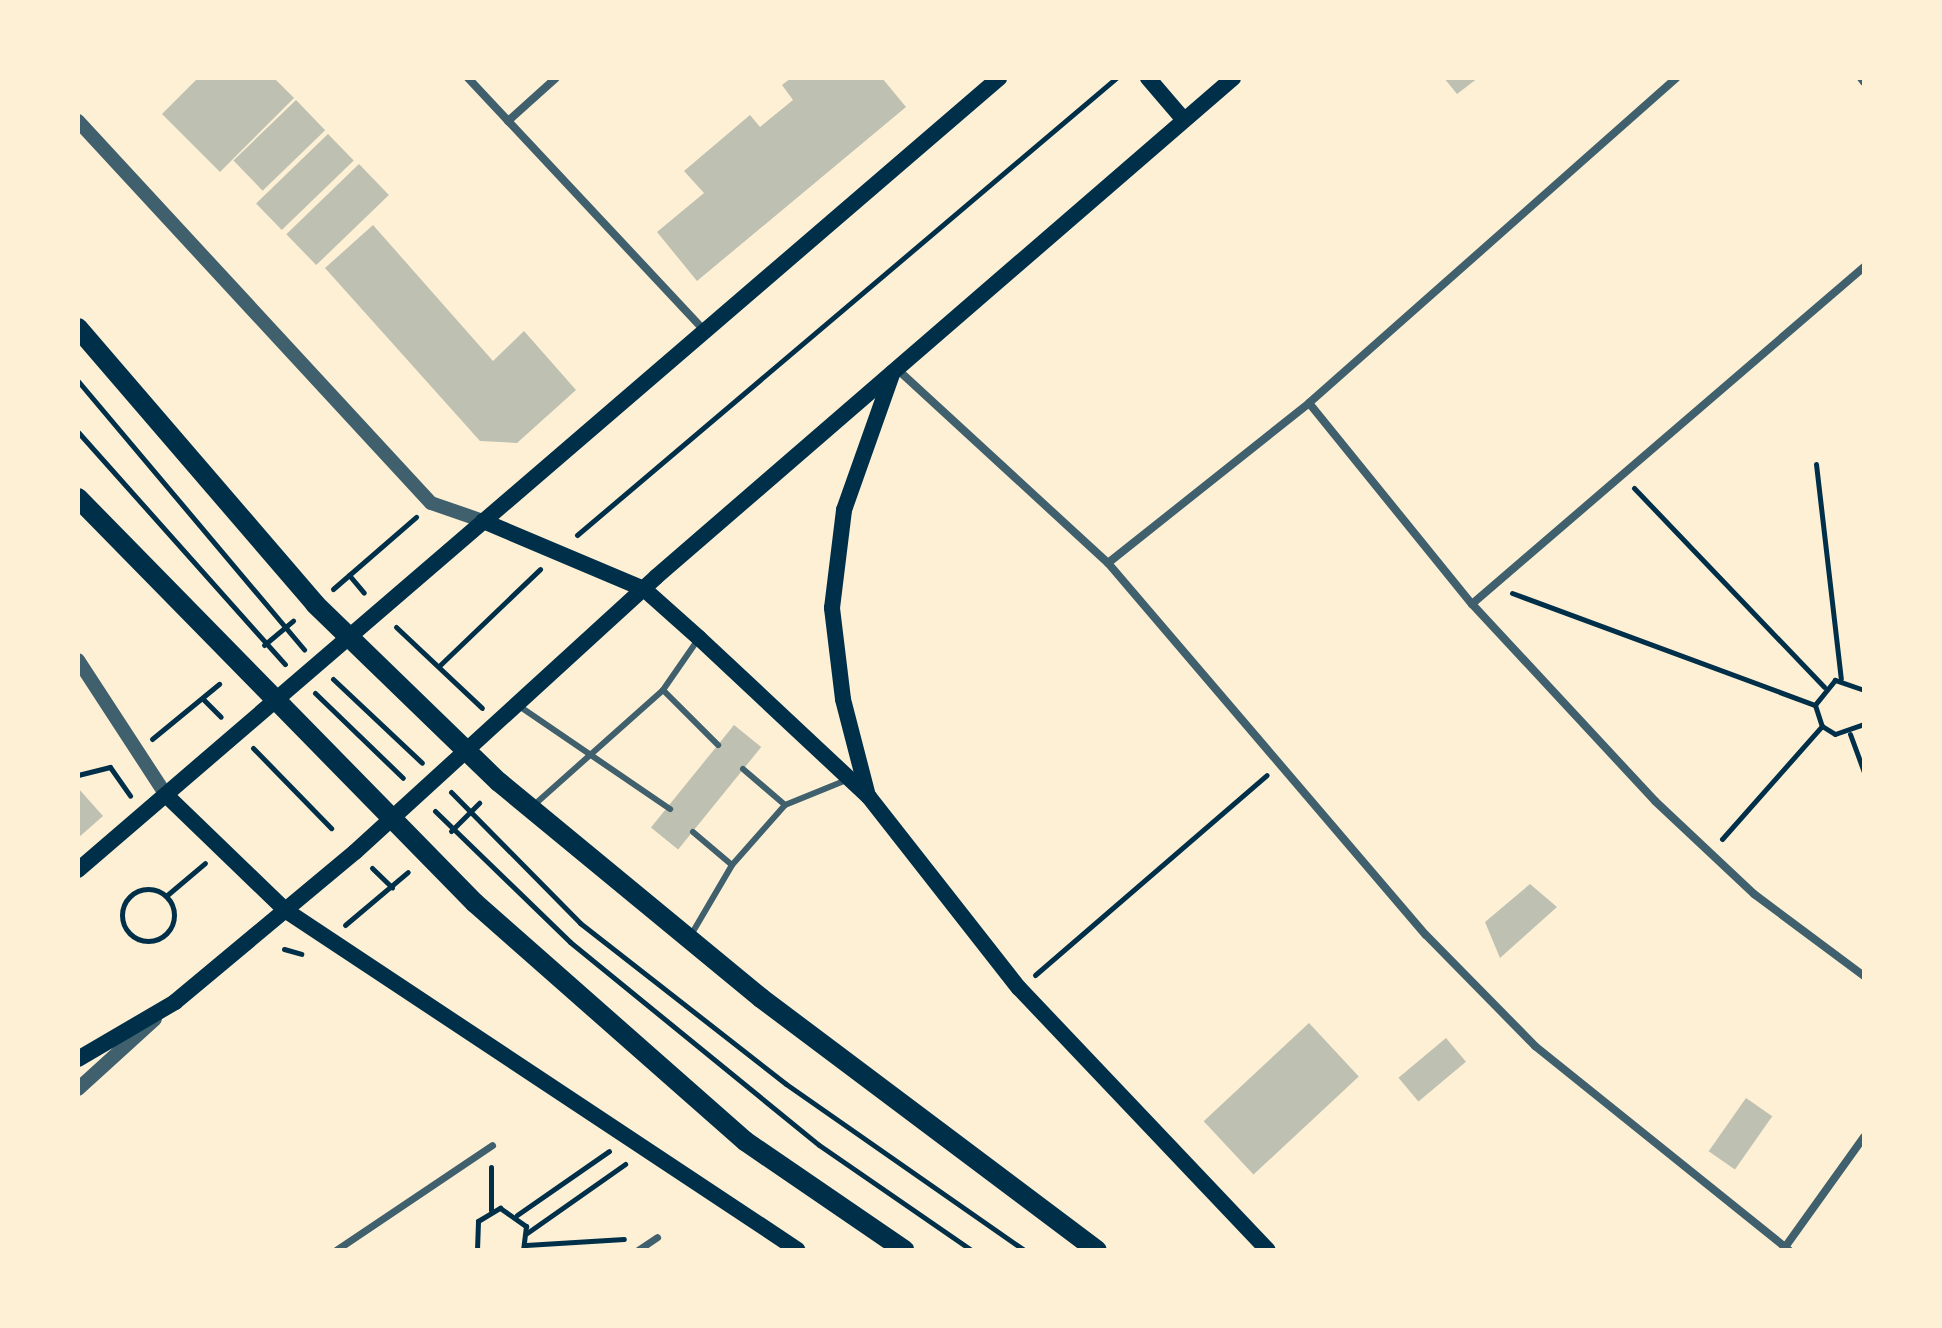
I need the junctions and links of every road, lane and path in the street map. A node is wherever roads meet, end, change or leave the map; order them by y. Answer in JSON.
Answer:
{"nodes":[{"id":1,"x":468,"y":78,"type":"edge"},
{"id":2,"x":556,"y":78,"type":"edge"},
{"id":3,"x":999,"y":78,"type":"edge"},
{"id":4,"x":1116,"y":78,"type":"edge"},
{"id":5,"x":1148,"y":78,"type":"edge"},
{"id":6,"x":1233,"y":78,"type":"edge"},
{"id":7,"x":1676,"y":78,"type":"edge"},
{"id":8,"x":1184,"y":120,"type":"junction"},
{"id":9,"x":78,"y":121,"type":"edge"},
{"id":10,"x":508,"y":121,"type":"junction"},
{"id":11,"x":1864,"y":267,"type":"edge"},
{"id":12,"x":78,"y":328,"type":"edge"},
{"id":13,"x":705,"y":331,"type":"junction"},
{"id":14,"x":895,"y":370,"type":"junction"},
{"id":15,"x":1309,"y":403,"type":"junction"},
{"id":16,"x":78,"y":432,"type":"edge"},
{"id":17,"x":1816,"y":464,"type":"dead end"},
{"id":18,"x":1622,"y":475,"type":"junction"},
{"id":19,"x":78,"y":498,"type":"edge"},
{"id":20,"x":421,"y":513,"type":"dead end"},
{"id":21,"x":483,"y":521,"type":"junction"},
{"id":22,"x":561,"y":549,"type":"junction"},
{"id":23,"x":1108,"y":563,"type":"junction"},
{"id":24,"x":349,"y":575,"type":"junction"},
{"id":25,"x":1493,"y":586,"type":"junction"},
{"id":26,"x":644,"y":589,"type":"junction"},
{"id":27,"x":329,"y":592,"type":"dead end"},
{"id":28,"x":373,"y":603,"type":"dead end"},
{"id":29,"x":1472,"y":604,"type":"junction"},
{"id":30,"x":293,"y":621,"type":"dead end"},
{"id":31,"x":395,"y":626,"type":"dead end"},
{"id":32,"x":348,"y":638,"type":"junction"},
{"id":33,"x":699,"y":638,"type":"junction"},
{"id":34,"x":266,"y":644,"type":"junction"},
{"id":35,"x":254,"y":654,"type":"dead end"},
{"id":36,"x":78,"y":660,"type":"edge"},
{"id":37,"x":439,"y":666,"type":"junction"},
{"id":38,"x":300,"y":679,"type":"junction"},
{"id":39,"x":1841,"y":679,"type":"junction"},
{"id":40,"x":219,"y":684,"type":"dead end"},
{"id":41,"x":1863,"y":686,"type":"edge"},
{"id":42,"x":1824,"y":687,"type":"junction"},
{"id":43,"x":663,"y":690,"type":"junction"},
{"id":44,"x":203,"y":699,"type":"junction"},
{"id":45,"x":275,"y":701,"type":"junction"},
{"id":46,"x":1815,"y":705,"type":"junction"},
{"id":47,"x":519,"y":706,"type":"junction"},
{"id":48,"x":483,"y":709,"type":"dead end"},
{"id":49,"x":230,"y":726,"type":"dead end"},
{"id":50,"x":1822,"y":726,"type":"junction"},
{"id":51,"x":1863,"y":726,"type":"edge"},
{"id":52,"x":1850,"y":734,"type":"junction"},
{"id":53,"x":148,"y":741,"type":"dead end"},
{"id":54,"x":718,"y":745,"type":"dead end"},
{"id":55,"x":251,"y":746,"type":"dead end"},
{"id":56,"x":589,"y":751,"type":"junction"},
{"id":57,"x":467,"y":753,"type":"junction"},
{"id":58,"x":1280,"y":764,"type":"junction"},
{"id":59,"x":743,"y":769,"type":"dead end"},
{"id":60,"x":1864,"y":772,"type":"edge"},
{"id":61,"x":78,"y":775,"type":"edge"},
{"id":62,"x":849,"y":779,"type":"junction"},
{"id":63,"x":419,"y":794,"type":"junction"},
{"id":64,"x":166,"y":795,"type":"junction"},
{"id":65,"x":869,"y":797,"type":"junction"},
{"id":66,"x":132,"y":800,"type":"dead end"},
{"id":67,"x":479,"y":803,"type":"dead end"},
{"id":68,"x":785,"y":805,"type":"junction"},
{"id":69,"x":530,"y":809,"type":"junction"},
{"id":70,"x":670,"y":809,"type":"dead end"},
{"id":71,"x":389,"y":822,"type":"junction"},
{"id":72,"x":331,"y":828,"type":"dead end"},
{"id":73,"x":452,"y":830,"type":"junction"},
{"id":74,"x":693,"y":832,"type":"dead end"},
{"id":75,"x":444,"y":838,"type":"dead end"},
{"id":76,"x":1708,"y":855,"type":"junction"},
{"id":77,"x":205,"y":862,"type":"dead end"},
{"id":78,"x":369,"y":865,"type":"dead end"},
{"id":79,"x":732,"y":865,"type":"junction"},
{"id":80,"x":412,"y":869,"type":"dead end"},
{"id":81,"x":78,"y":870,"type":"edge"},
{"id":82,"x":392,"y":887,"type":"junction"},
{"id":83,"x":166,"y":896,"type":"junction"},
{"id":84,"x":285,"y":910,"type":"junction"},
{"id":85,"x":342,"y":928,"type":"dead end"},
{"id":86,"x":689,"y":938,"type":"junction"},
{"id":87,"x":284,"y":949,"type":"dead end"},
{"id":88,"x":301,"y":954,"type":"dead end"},
{"id":89,"x":1864,"y":976,"type":"edge"},
{"id":90,"x":1019,"y":988,"type":"junction"},
{"id":91,"x":175,"y":1002,"type":"junction"},
{"id":92,"x":78,"y":1059,"type":"edge"},
{"id":93,"x":78,"y":1089,"type":"edge"},
{"id":94,"x":630,"y":1137,"type":"junction"},
{"id":95,"x":1864,"y":1137,"type":"edge"},
{"id":96,"x":492,"y":1145,"type":"joint"},
{"id":97,"x":645,"y":1150,"type":"junction"},
{"id":98,"x":491,"y":1210,"type":"junction"},
{"id":99,"x":517,"y":1215,"type":"junction"},
{"id":100,"x":527,"y":1233,"type":"junction"},
{"id":101,"x":657,"y":1237,"type":"joint"},
{"id":102,"x":476,"y":1248,"type":"edge"},
{"id":103,"x":524,"y":1248,"type":"edge"},
{"id":104,"x":1786,"y":1249,"type":"edge"},
{"id":105,"x":336,"y":1250,"type":"edge"},
{"id":106,"x":468,"y":1250,"type":"edge"},
{"id":107,"x":638,"y":1250,"type":"edge"},
{"id":108,"x":798,"y":1250,"type":"edge"},
{"id":109,"x":904,"y":1250,"type":"edge"},
{"id":110,"x":971,"y":1250,"type":"edge"},
{"id":111,"x":1097,"y":1250,"type":"edge"},
{"id":112,"x":1268,"y":1250,"type":"edge"}],
"edges":[{"from":1,"to":10,"type":"street"},
{"from":2,"to":10,"type":"street"},
{"from":3,"to":13,"type":"main road"},
{"from":4,"to":22,"type":"path"},
{"from":5,"to":8,"type":"main road"},
{"from":6,"to":8,"type":"main road"},
{"from":7,"to":15,"type":"street"},
{"from":8,"to":14,"type":"main road"},
{"from":9,"to":21,"type":"street"},
{"from":10,"to":13,"type":"street"},
{"from":11,"to":18,"type":"street"},
{"from":12,"to":32,"type":"main road"},
{"from":13,"to":21,"type":"main road"},
{"from":14,"to":23,"type":"street"},
{"from":14,"to":26,"type":"main road"},
{"from":14,"to":65,"type":"main road"},
{"from":15,"to":23,"type":"street"},
{"from":15,"to":29,"type":"street"},
{"from":16,"to":34,"type":"path"},
{"from":17,"to":39,"type":"path"},
{"from":18,"to":25,"type":"street"},
{"from":18,"to":42,"type":"path"},
{"from":19,"to":45,"type":"main road"},
{"from":20,"to":24,"type":"path"},
{"from":21,"to":22,"type":"main road"},
{"from":21,"to":32,"type":"main road"},
{"from":22,"to":26,"type":"main road"},
{"from":22,"to":37,"type":"path"},
{"from":23,"to":58,"type":"street"},
{"from":24,"to":27,"type":"path"},
{"from":24,"to":28,"type":"path"},
{"from":25,"to":29,"type":"street"},
{"from":25,"to":46,"type":"path"},
{"from":26,"to":33,"type":"main road"},
{"from":26,"to":47,"type":"main road"},
{"from":29,"to":76,"type":"street"},
{"from":30,"to":34,"type":"path"},
{"from":31,"to":37,"type":"path"},
{"from":32,"to":38,"type":"main road"},
{"from":32,"to":57,"type":"main road"},
{"from":33,"to":43,"type":"lane"},
{"from":33,"to":62,"type":"main road"},
{"from":34,"to":35,"type":"path"},
{"from":34,"to":38,"type":"path"},
{"from":36,"to":64,"type":"street"},
{"from":37,"to":48,"type":"path"},
{"from":38,"to":45,"type":"main road"},
{"from":38,"to":63,"type":"path"},
{"from":39,"to":41,"type":"path"},
{"from":39,"to":42,"type":"path"},
{"from":40,"to":44,"type":"path"},
{"from":42,"to":46,"type":"path"},
{"from":43,"to":54,"type":"lane"},
{"from":43,"to":56,"type":"lane"},
{"from":44,"to":49,"type":"path"},
{"from":44,"to":53,"type":"path"},
{"from":45,"to":64,"type":"main road"},
{"from":45,"to":71,"type":"main road"},
{"from":46,"to":50,"type":"path"},
{"from":47,"to":56,"type":"lane"},
{"from":47,"to":57,"type":"main road"},
{"from":50,"to":52,"type":"path"},
{"from":50,"to":76,"type":"path"},
{"from":51,"to":52,"type":"path"},
{"from":52,"to":60,"type":"path"},
{"from":55,"to":72,"type":"path"},
{"from":56,"to":69,"type":"lane"},
{"from":56,"to":70,"type":"lane"},
{"from":57,"to":63,"type":"main road"},
{"from":57,"to":69,"type":"main road"},
{"from":58,"to":90,"type":"path"},
{"from":58,"to":104,"type":"street"},
{"from":59,"to":68,"type":"lane"},
{"from":61,"to":66,"type":"path"},
{"from":62,"to":65,"type":"main road"},
{"from":62,"to":68,"type":"lane"},
{"from":63,"to":71,"type":"main road"},
{"from":63,"to":73,"type":"path"},
{"from":64,"to":81,"type":"main road"},
{"from":64,"to":84,"type":"main road"},
{"from":65,"to":90,"type":"main road"},
{"from":67,"to":73,"type":"path"},
{"from":68,"to":79,"type":"lane"},
{"from":69,"to":86,"type":"main road"},
{"from":71,"to":84,"type":"main road"},
{"from":71,"to":109,"type":"main road"},
{"from":73,"to":75,"type":"path"},
{"from":73,"to":110,"type":"path"},
{"from":74,"to":79,"type":"lane"},
{"from":76,"to":89,"type":"street"},
{"from":77,"to":83,"type":"path"},
{"from":78,"to":82,"type":"path"},
{"from":79,"to":86,"type":"lane"},
{"from":80,"to":82,"type":"path"},
{"from":82,"to":85,"type":"path"},
{"from":83,"to":83,"type":"path"},
{"from":84,"to":91,"type":"main road"},
{"from":84,"to":94,"type":"main road"},
{"from":86,"to":111,"type":"main road"},
{"from":87,"to":88,"type":"path"},
{"from":90,"to":112,"type":"main road"},
{"from":91,"to":92,"type":"main road"},
{"from":91,"to":93,"type":"street"},
{"from":94,"to":97,"type":"main road"},
{"from":94,"to":99,"type":"path"},
{"from":95,"to":104,"type":"street"},
{"from":96,"to":98,"type":"path"},
{"from":96,"to":105,"type":"street"},
{"from":97,"to":100,"type":"path"},
{"from":97,"to":108,"type":"main road"},
{"from":98,"to":99,"type":"path"},
{"from":98,"to":102,"type":"path"},
{"from":99,"to":100,"type":"path"},
{"from":100,"to":103,"type":"path"},
{"from":101,"to":103,"type":"path"},
{"from":101,"to":107,"type":"street"},
{"from":102,"to":106,"type":"path"}]}
